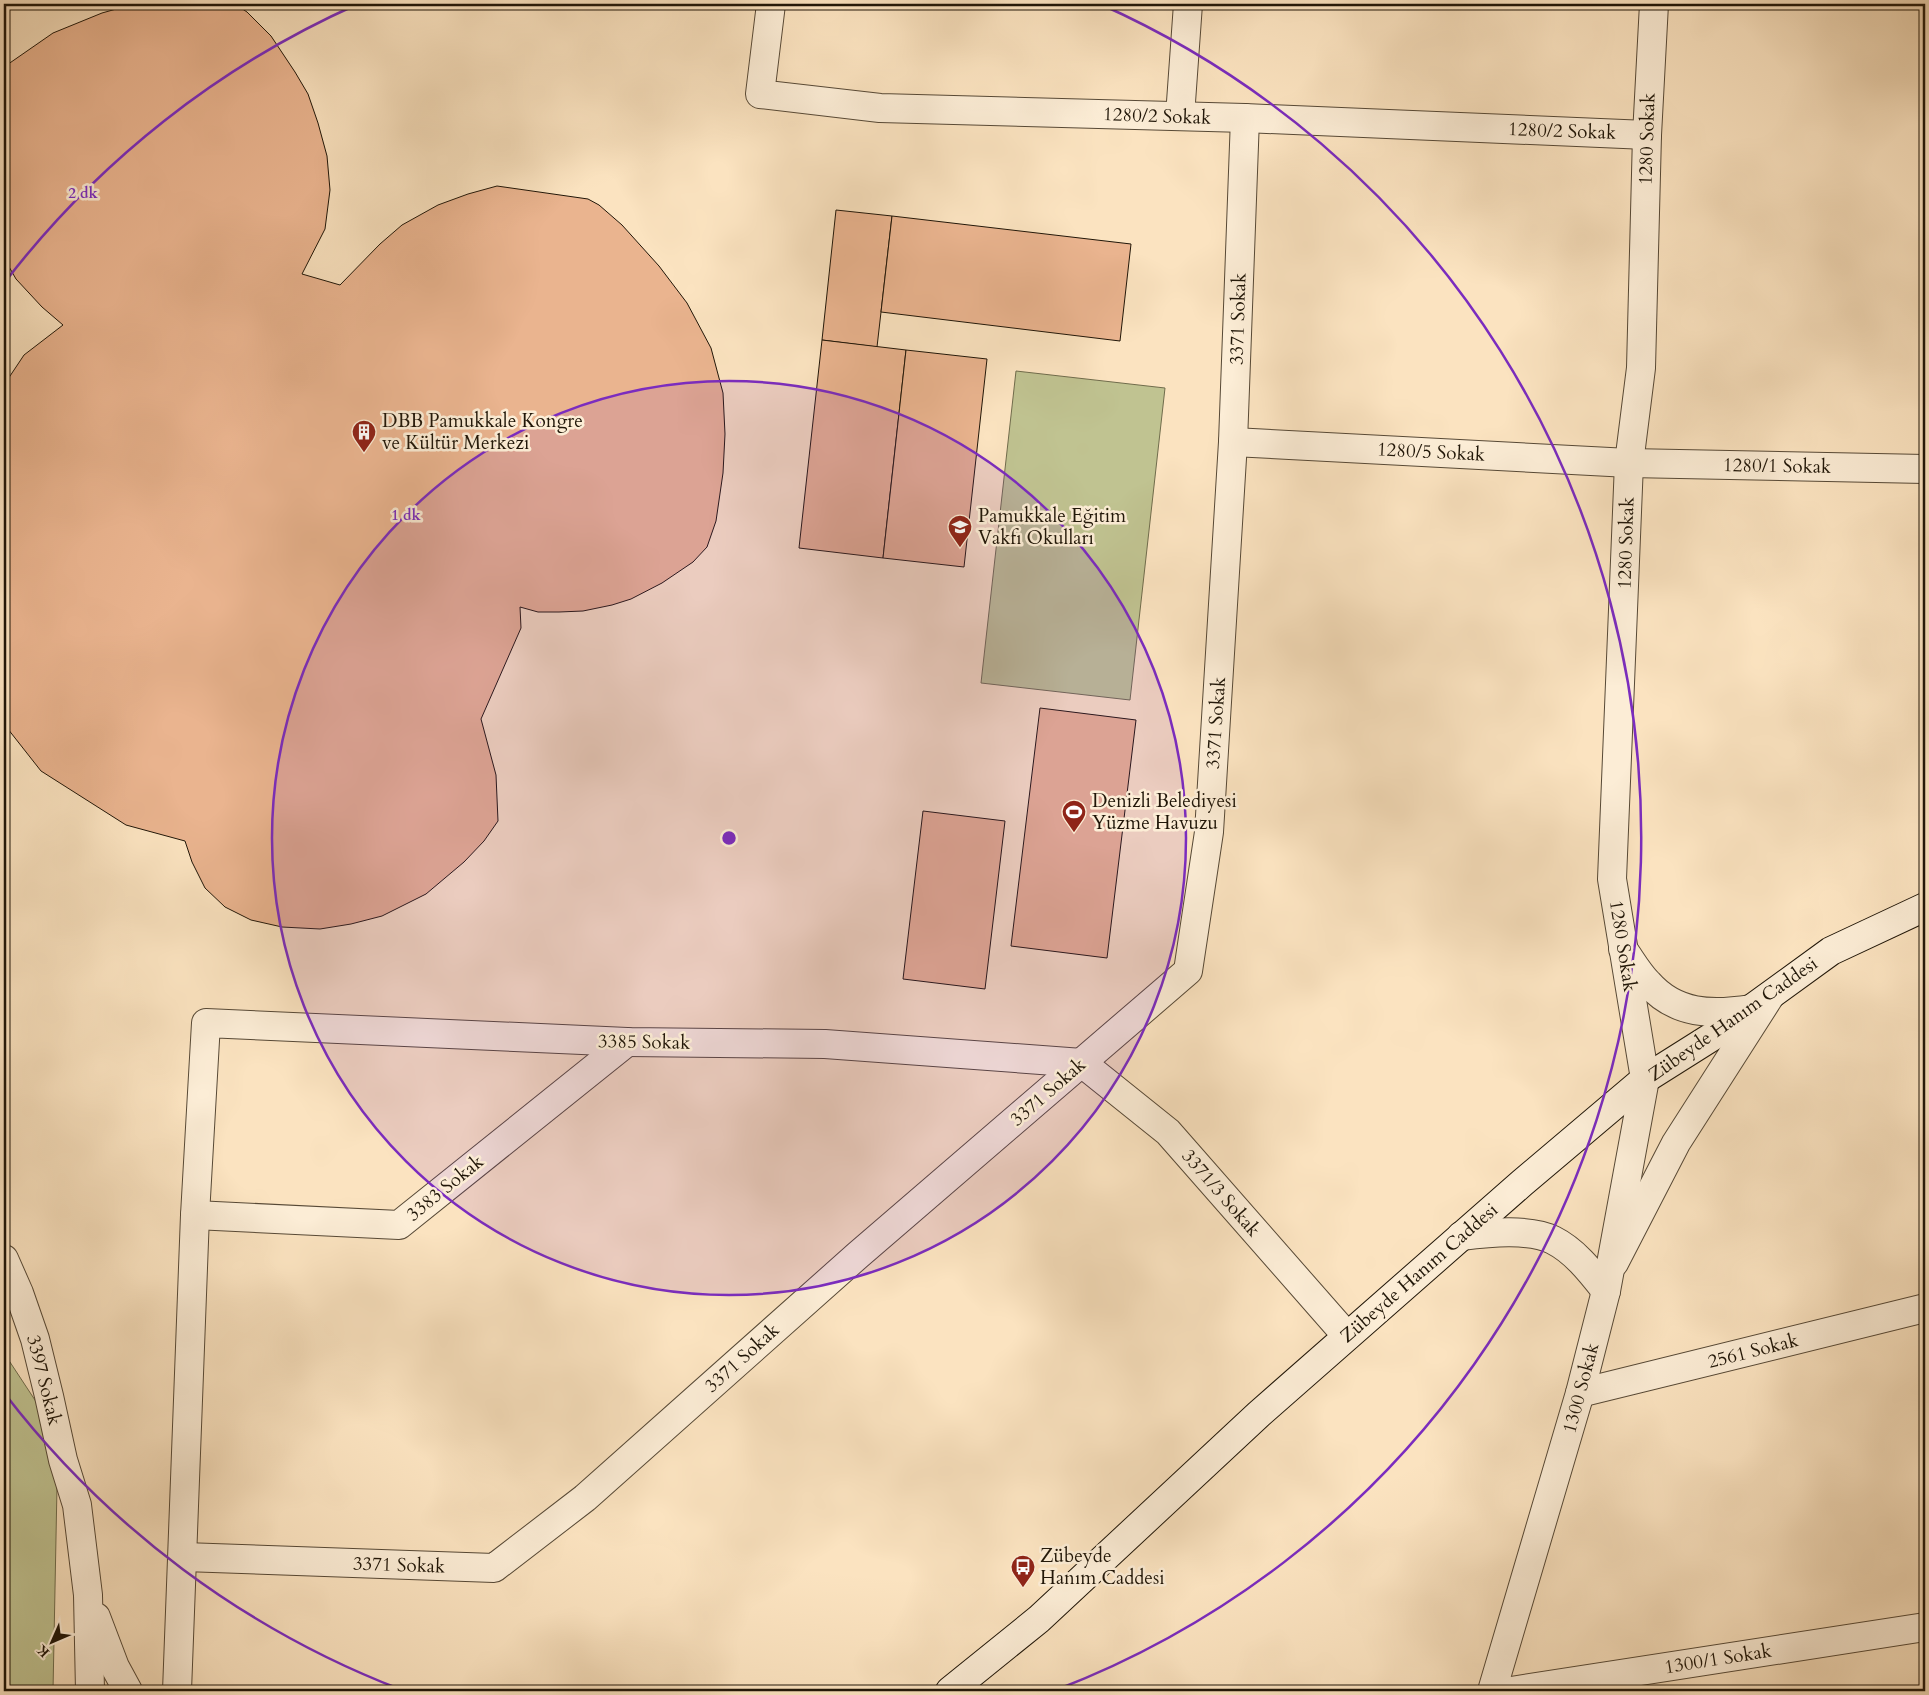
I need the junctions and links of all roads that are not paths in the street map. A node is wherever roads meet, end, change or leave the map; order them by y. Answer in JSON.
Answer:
{"nodes":[{"id":1,"x":771,"y":4,"type":"edge"},
{"id":2,"x":1188,"y":4,"type":"edge"},
{"id":3,"x":1654,"y":4,"type":"edge"},
{"id":4,"x":1180,"y":116,"type":"junction"},
{"id":5,"x":1245,"y":118,"type":"junction"},
{"id":6,"x":1647,"y":134,"type":"junction"},
{"id":7,"x":1233,"y":442,"type":"junction"},
{"id":8,"x":1629,"y":463,"type":"junction"},
{"id":9,"x":1925,"y":469,"type":"edge"},
{"id":10,"x":1925,"y":906,"type":"edge"},
{"id":11,"x":1623,"y":949,"type":"junction"},
{"id":12,"x":1760,"y":1002,"type":"junction"},
{"id":13,"x":627,"y":1042,"type":"junction"},
{"id":14,"x":1082,"y":1063,"type":"junction"},
{"id":15,"x":1645,"y":1079,"type":"junction"},
{"id":16,"x":196,"y":1215,"type":"junction"},
{"id":17,"x":1461,"y":1236,"type":"junction"},
{"id":18,"x":4,"y":1258,"type":"edge"},
{"id":19,"x":1608,"y":1281,"type":"junction"},
{"id":20,"x":1925,"y":1308,"type":"edge"},
{"id":21,"x":1347,"y":1336,"type":"junction"},
{"id":22,"x":1580,"y":1394,"type":"junction"},
{"id":23,"x":184,"y":1557,"type":"junction"},
{"id":24,"x":88,"y":1595,"type":"junction"},
{"id":25,"x":1925,"y":1627,"type":"edge"},
{"id":26,"x":90,"y":1691,"type":"edge"},
{"id":27,"x":128,"y":1691,"type":"edge"},
{"id":28,"x":177,"y":1691,"type":"edge"},
{"id":29,"x":950,"y":1691,"type":"edge"},
{"id":30,"x":1492,"y":1691,"type":"edge"},
{"id":31,"x":1511,"y":1691,"type":"edge"}],
"edges":[{"from":1,"to":4,"type":"street","name":"1280/2 Sokak"},
{"from":2,"to":4,"type":"street"},
{"from":3,"to":6,"type":"street","name":"1280 Sokak"},
{"from":4,"to":5,"type":"street","name":"1280/2 Sokak"},
{"from":5,"to":6,"type":"street","name":"1280/2 Sokak"},
{"from":5,"to":7,"type":"street","name":"3371 Sokak"},
{"from":6,"to":8,"type":"street","name":"1280 Sokak"},
{"from":7,"to":8,"type":"street","name":"1280/5 Sokak"},
{"from":7,"to":14,"type":"street","name":"3371 Sokak"},
{"from":8,"to":9,"type":"street","name":"1280/1 Sokak"},
{"from":8,"to":11,"type":"street","name":"1280 Sokak"},
{"from":10,"to":12,"type":"street","name":"Zübeyde Hanım Caddesi"},
{"from":11,"to":12,"type":"street"},
{"from":11,"to":15,"type":"street","name":"1280 Sokak"},
{"from":12,"to":15,"type":"street","name":"Zübeyde Hanım Caddesi"},
{"from":12,"to":19,"type":"street"},
{"from":13,"to":14,"type":"street","name":"3385 Sokak"},
{"from":13,"to":16,"type":"street","name":"3383 Sokak"},
{"from":13,"to":16,"type":"street","name":"3385 Sokak"},
{"from":14,"to":21,"type":"street","name":"3371/3 Sokak"},
{"from":14,"to":23,"type":"street","name":"3371 Sokak"},
{"from":15,"to":17,"type":"street","name":"Zübeyde Hanım Caddesi"},
{"from":15,"to":19,"type":"street","name":"1300 Sokak"},
{"from":16,"to":23,"type":"street"},
{"from":17,"to":19,"type":"street"},
{"from":17,"to":21,"type":"street","name":"Zübeyde Hanım Caddesi"},
{"from":18,"to":24,"type":"street","name":"3397 Sokak"},
{"from":19,"to":22,"type":"street","name":"1300 Sokak"},
{"from":20,"to":22,"type":"street","name":"2561 Sokak"},
{"from":21,"to":29,"type":"street","name":"Zübeyde Hanım Caddesi"},
{"from":22,"to":30,"type":"street","name":"1300 Sokak"},
{"from":23,"to":28,"type":"street"},
{"from":24,"to":26,"type":"street"},
{"from":24,"to":27,"type":"street"},
{"from":25,"to":31,"type":"street","name":"1300/1 Sokak"}]}
